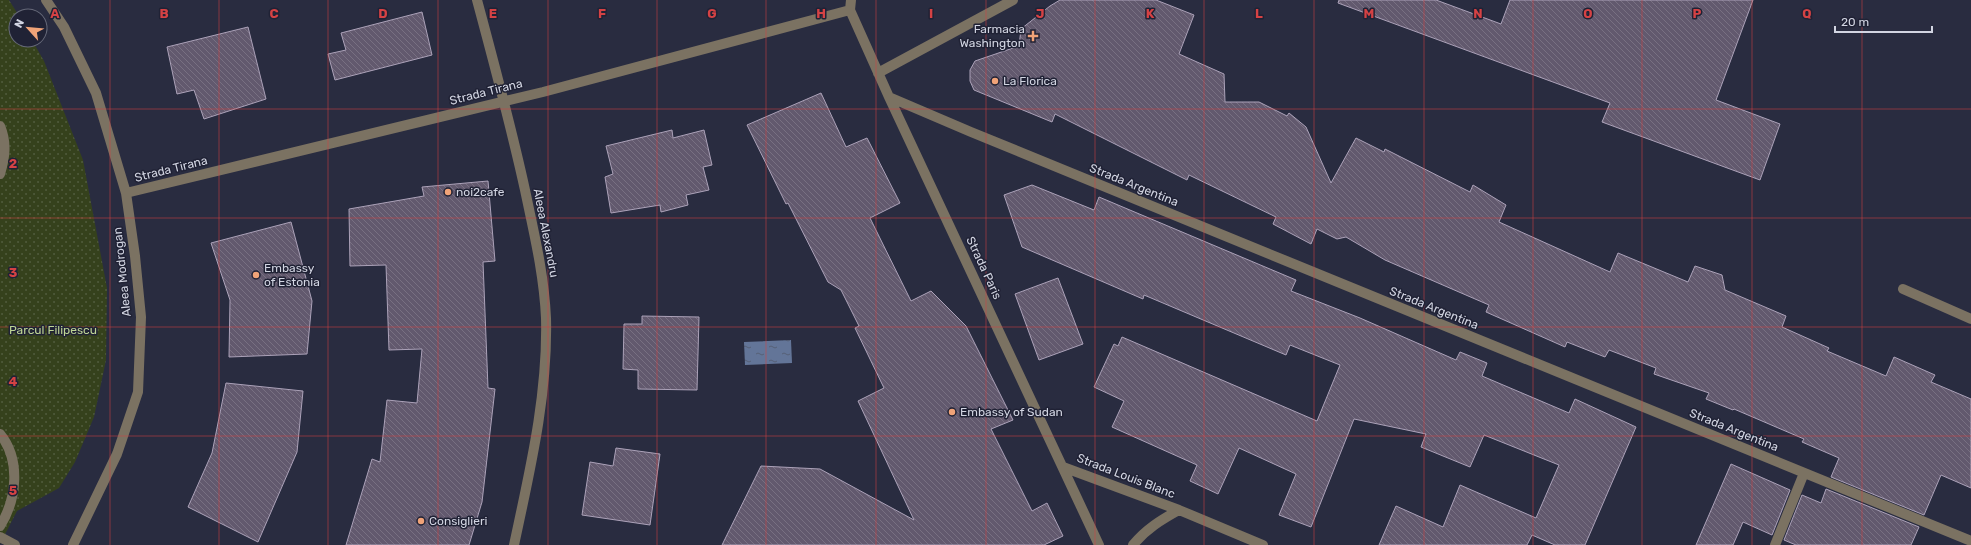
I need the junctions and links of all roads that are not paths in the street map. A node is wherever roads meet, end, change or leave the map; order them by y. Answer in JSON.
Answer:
{"nodes":[{"id":1,"x":46,"y":0,"type":"edge"},
{"id":2,"x":477,"y":0,"type":"edge"},
{"id":3,"x":1013,"y":0,"type":"edge"},
{"id":4,"x":851,"y":5,"type":"edge"},
{"id":5,"x":878,"y":72,"type":"junction"},
{"id":6,"x":889,"y":97,"type":"junction"},
{"id":7,"x":505,"y":101,"type":"junction"},
{"id":8,"x":0,"y":126,"type":"edge"},
{"id":9,"x":0,"y":174,"type":"edge"},
{"id":10,"x":126,"y":194,"type":"junction"},
{"id":11,"x":1903,"y":289,"type":"dead end"},
{"id":12,"x":1971,"y":319,"type":"edge"},
{"id":13,"x":0,"y":434,"type":"edge"},
{"id":14,"x":1063,"y":466,"type":"junction"},
{"id":15,"x":1804,"y":473,"type":"junction"},
{"id":16,"x":1179,"y":510,"type":"junction"},
{"id":17,"x":0,"y":526,"type":"edge"},
{"id":18,"x":0,"y":537,"type":"edge"},
{"id":19,"x":1971,"y":541,"type":"edge"},
{"id":20,"x":16,"y":545,"type":"edge"},
{"id":21,"x":73,"y":545,"type":"edge"},
{"id":22,"x":514,"y":545,"type":"edge"},
{"id":23,"x":1099,"y":545,"type":"edge"},
{"id":24,"x":1133,"y":545,"type":"edge"},
{"id":25,"x":1263,"y":545,"type":"edge"},
{"id":26,"x":1775,"y":545,"type":"edge"}],
"edges":[{"from":1,"to":10,"type":"street","name":"Aleea Modrogan"},
{"from":2,"to":7,"type":"street","name":"Aleea Alexandru"},
{"from":3,"to":5,"type":"street"},
{"from":4,"to":5,"type":"street","name":"Strada Paris"},
{"from":4,"to":7,"type":"street","name":"Strada Tirana"},
{"from":5,"to":6,"type":"street","name":"Strada Paris"},
{"from":6,"to":14,"type":"street","name":"Strada Paris"},
{"from":6,"to":15,"type":"street","name":"Strada Argentina"},
{"from":7,"to":10,"type":"street","name":"Strada Tirana"},
{"from":7,"to":22,"type":"street","name":"Aleea Alexandru"},
{"from":8,"to":9,"type":"street"},
{"from":10,"to":21,"type":"street","name":"Aleea Modrogan"},
{"from":11,"to":12,"type":"street"},
{"from":13,"to":17,"type":"street"},
{"from":14,"to":16,"type":"street","name":"Strada Louis Blanc"},
{"from":14,"to":23,"type":"street","name":"Strada Paris"},
{"from":15,"to":19,"type":"street","name":"Strada Argentina"},
{"from":15,"to":26,"type":"street"},
{"from":16,"to":24,"type":"street","name":"Strada Louis Blanc"},
{"from":16,"to":25,"type":"street","name":"Strada Louis Blanc"},
{"from":18,"to":20,"type":"street"}]}
